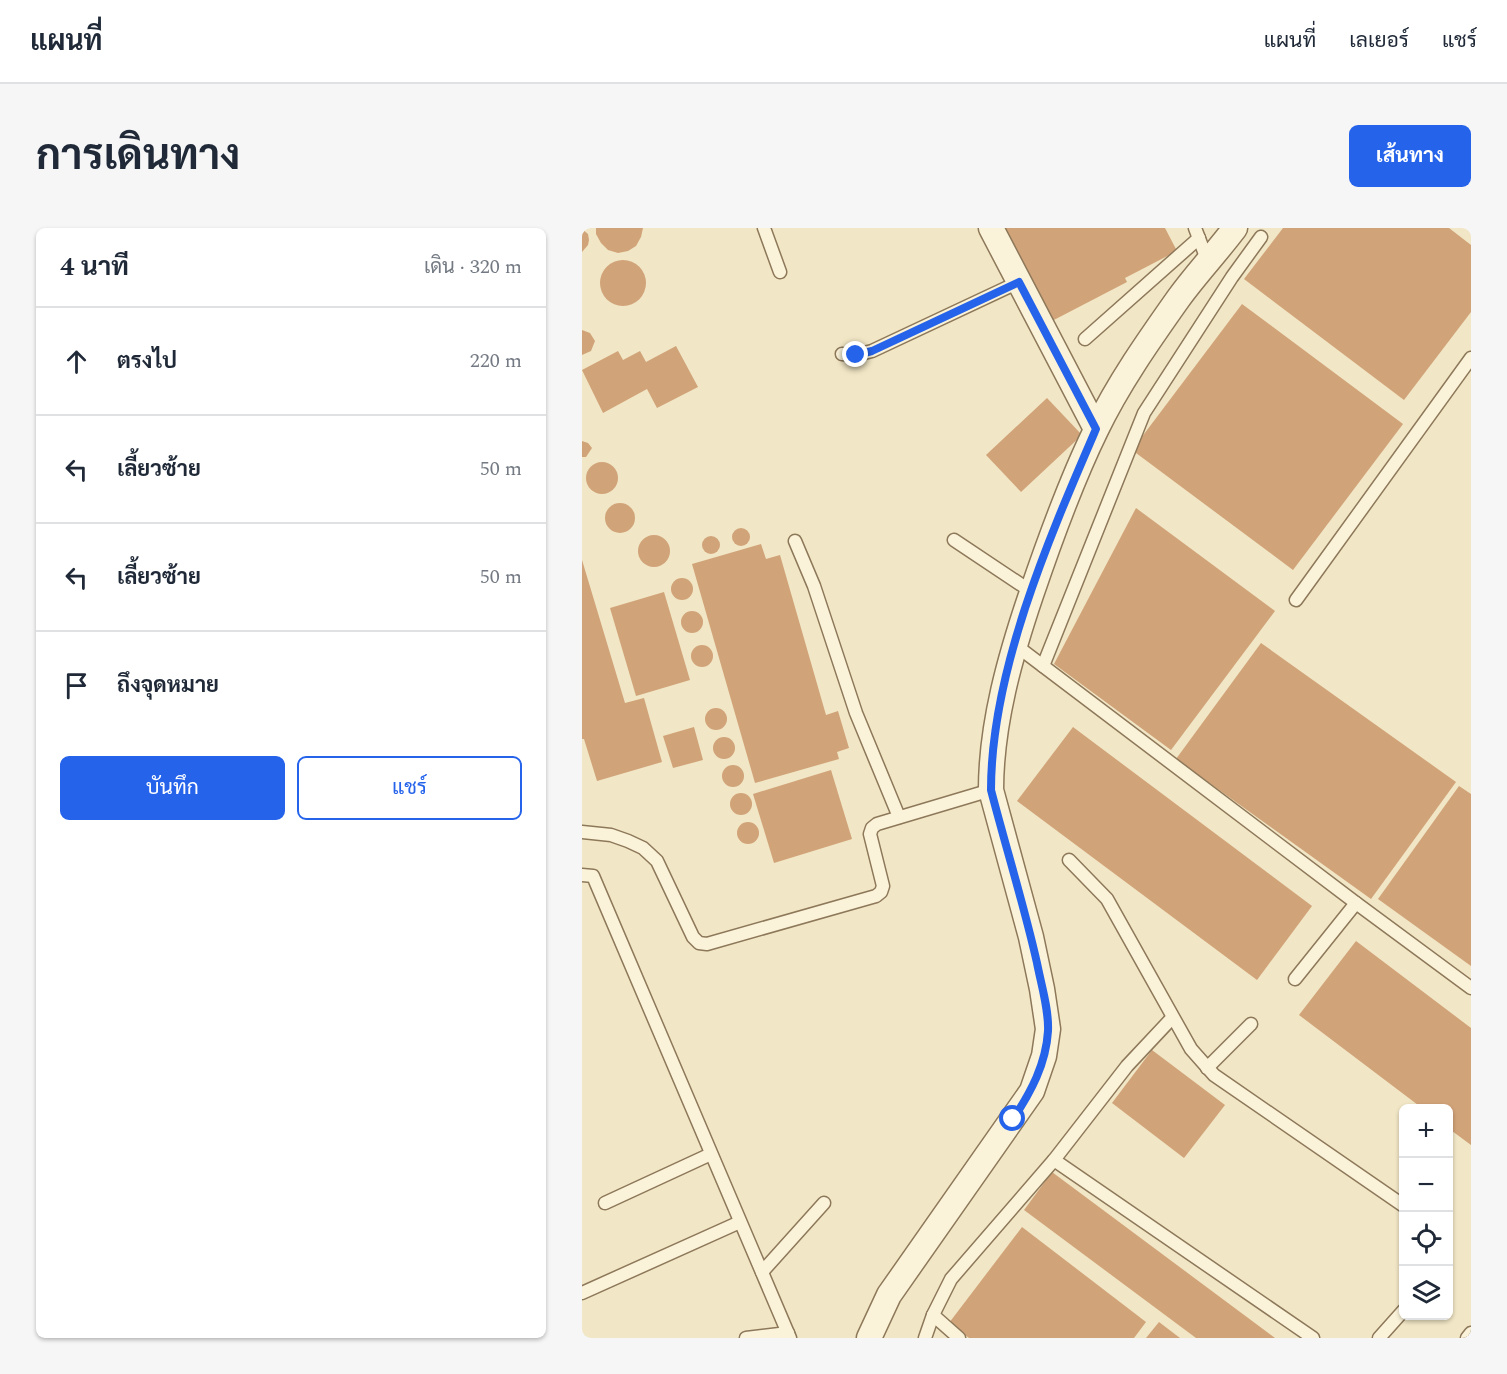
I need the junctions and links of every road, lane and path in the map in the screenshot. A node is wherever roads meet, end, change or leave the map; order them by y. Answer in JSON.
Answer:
{"nodes":[{"id":1,"x":764,"y":228,"type":"edge"},
{"id":2,"x":991,"y":228,"type":"edge"},
{"id":3,"x":1235,"y":228,"type":"edge"},
{"id":4,"x":1197,"y":233,"type":"edge"},
{"id":5,"x":1261,"y":237,"type":"dead end"},
{"id":6,"x":1208,"y":262,"type":"junction"},
{"id":7,"x":780,"y":272,"type":"dead end"},
{"id":8,"x":1019,"y":282,"type":"junction"},
{"id":9,"x":1084,"y":339,"type":"dead end"},
{"id":10,"x":842,"y":354,"type":"dead end"},
{"id":11,"x":1471,"y":358,"type":"edge"},
{"id":12,"x":1096,"y":429,"type":"junction"},
{"id":13,"x":954,"y":540,"type":"dead end"},
{"id":14,"x":795,"y":542,"type":"dead end"},
{"id":15,"x":1032,"y":592,"type":"junction"},
{"id":16,"x":1296,"y":600,"type":"dead end"},
{"id":17,"x":1014,"y":644,"type":"junction"},
{"id":18,"x":1043,"y":666,"type":"junction"},
{"id":19,"x":991,"y":790,"type":"junction"},
{"id":20,"x":899,"y":818,"type":"junction"},
{"id":21,"x":582,"y":832,"type":"edge"},
{"id":22,"x":1069,"y":860,"type":"dead end"},
{"id":23,"x":582,"y":875,"type":"edge"},
{"id":24,"x":1356,"y":903,"type":"junction"},
{"id":25,"x":1294,"y":980,"type":"dead end"},
{"id":26,"x":1471,"y":988,"type":"edge"},
{"id":27,"x":1172,"y":1018,"type":"junction"},
{"id":28,"x":1251,"y":1024,"type":"dead end"},
{"id":29,"x":1207,"y":1068,"type":"junction"},
{"id":30,"x":711,"y":1154,"type":"junction"},
{"id":31,"x":1054,"y":1160,"type":"junction"},
{"id":32,"x":605,"y":1203,"type":"dead end"},
{"id":33,"x":824,"y":1203,"type":"dead end"},
{"id":34,"x":1399,"y":1203,"type":"edge"},
{"id":35,"x":740,"y":1222,"type":"junction"},
{"id":36,"x":762,"y":1272,"type":"junction"},
{"id":37,"x":582,"y":1293,"type":"edge"},
{"id":38,"x":933,"y":1314,"type":"junction"},
{"id":39,"x":1399,"y":1316,"type":"edge"},
{"id":40,"x":1471,"y":1333,"type":"edge"},
{"id":41,"x":789,"y":1336,"type":"edge"},
{"id":42,"x":746,"y":1338,"type":"edge"},
{"id":43,"x":869,"y":1338,"type":"edge"},
{"id":44,"x":925,"y":1338,"type":"edge"},
{"id":45,"x":959,"y":1338,"type":"edge"},
{"id":46,"x":1313,"y":1338,"type":"edge"},
{"id":47,"x":1379,"y":1338,"type":"edge"},
{"id":48,"x":1467,"y":1338,"type":"edge"}],
"edges":[{"from":1,"to":7,"type":"lane"},
{"from":2,"to":8,"type":"street"},
{"from":3,"to":6,"type":"street"},
{"from":4,"to":6,"type":"lane"},
{"from":4,"to":9,"type":"lane"},
{"from":5,"to":18,"type":"lane"},
{"from":6,"to":12,"type":"street"},
{"from":8,"to":10,"type":"lane"},
{"from":8,"to":12,"type":"street"},
{"from":11,"to":16,"type":"lane"},
{"from":12,"to":15,"type":"street"},
{"from":13,"to":15,"type":"lane"},
{"from":14,"to":20,"type":"lane"},
{"from":15,"to":17,"type":"street"},
{"from":17,"to":18,"type":"lane"},
{"from":17,"to":19,"type":"street"},
{"from":18,"to":24,"type":"lane"},
{"from":19,"to":20,"type":"lane"},
{"from":19,"to":43,"type":"street"},
{"from":20,"to":21,"type":"lane"},
{"from":22,"to":27,"type":"lane"},
{"from":23,"to":30,"type":"lane"},
{"from":24,"to":25,"type":"lane"},
{"from":24,"to":26,"type":"lane"},
{"from":27,"to":29,"type":"lane"},
{"from":27,"to":31,"type":"lane"},
{"from":28,"to":29,"type":"lane"},
{"from":29,"to":34,"type":"lane"},
{"from":30,"to":32,"type":"lane"},
{"from":30,"to":35,"type":"lane"},
{"from":31,"to":38,"type":"lane"},
{"from":31,"to":46,"type":"lane"},
{"from":33,"to":36,"type":"lane"},
{"from":35,"to":36,"type":"lane"},
{"from":35,"to":37,"type":"lane"},
{"from":36,"to":41,"type":"lane"},
{"from":38,"to":44,"type":"lane"},
{"from":38,"to":45,"type":"lane"},
{"from":39,"to":47,"type":"lane"},
{"from":40,"to":48,"type":"lane"},
{"from":41,"to":42,"type":"lane"}]}
